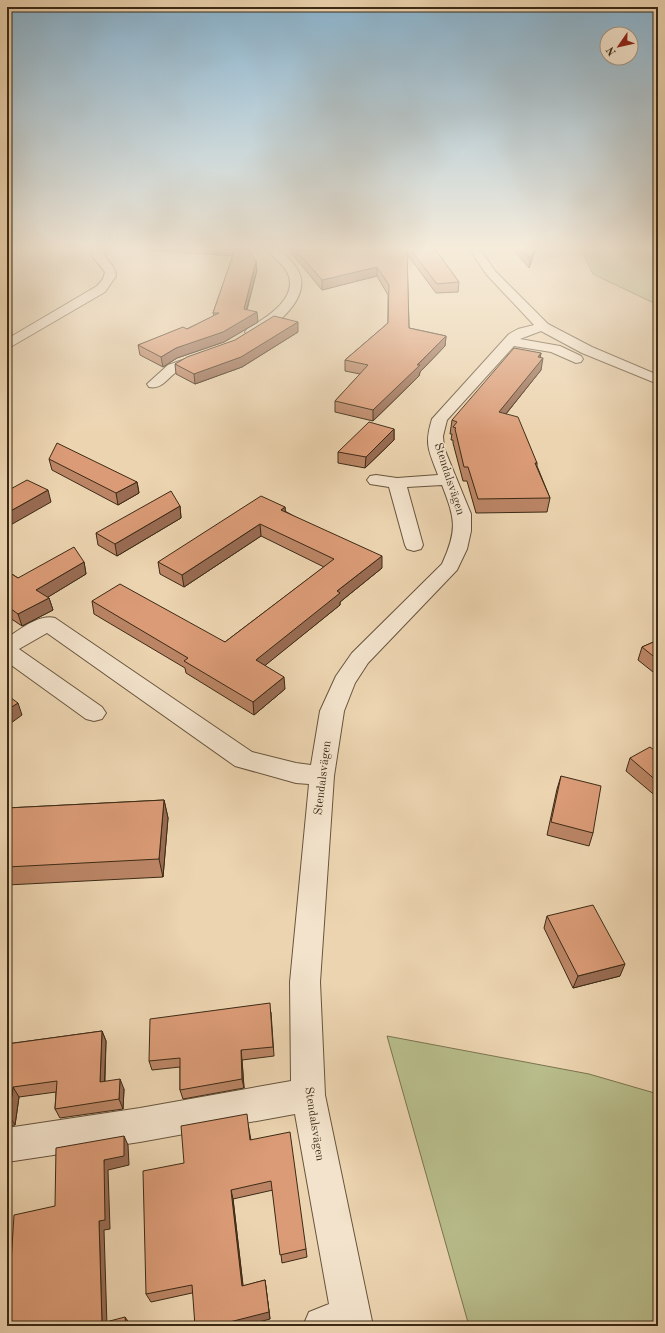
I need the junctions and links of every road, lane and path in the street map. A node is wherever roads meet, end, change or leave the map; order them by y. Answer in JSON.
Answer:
{"nodes":[{"id":1,"x":64,"y":311,"type":"edge"},
{"id":2,"x":282,"y":311,"type":"edge"},
{"id":3,"x":528,"y":311,"type":"edge"},
{"id":4,"x":543,"y":327,"type":"junction"},
{"id":5,"x":242,"y":338,"type":"edge"},
{"id":6,"x":510,"y":340,"type":"junction"},
{"id":7,"x":7,"y":345,"type":"edge"},
{"id":8,"x":215,"y":352,"type":"edge"},
{"id":9,"x":618,"y":378,"type":"dead end"},
{"id":10,"x":658,"y":380,"type":"edge"},
{"id":11,"x":154,"y":384,"type":"dead end"},
{"id":12,"x":449,"y":479,"type":"junction"},
{"id":13,"x":376,"y":480,"type":"dead end"},
{"id":14,"x":397,"y":483,"type":"junction"},
{"id":15,"x":414,"y":545,"type":"dead end"},
{"id":16,"x":7,"y":647,"type":"edge"},
{"id":17,"x":7,"y":651,"type":"edge"},
{"id":18,"x":94,"y":713,"type":"dead end"},
{"id":19,"x":322,"y":776,"type":"junction"},
{"id":20,"x":308,"y":1095,"type":"junction"},
{"id":21,"x":7,"y":1145,"type":"edge"},
{"id":22,"x":342,"y":1322,"type":"edge"}],
"edges":[{"from":1,"to":7,"type":"street"},
{"from":2,"to":5,"type":"street"},
{"from":3,"to":4,"type":"street"},
{"from":4,"to":6,"type":"street","name":"Stendalsvägen"},
{"from":4,"to":10,"type":"street"},
{"from":6,"to":9,"type":"street"},
{"from":6,"to":12,"type":"street","name":"Stendalsvägen"},
{"from":8,"to":11,"type":"street"},
{"from":12,"to":14,"type":"street"},
{"from":12,"to":19,"type":"street","name":"Stendalsvägen"},
{"from":13,"to":14,"type":"street"},
{"from":14,"to":15,"type":"street"},
{"from":16,"to":19,"type":"street"},
{"from":17,"to":18,"type":"street"},
{"from":19,"to":20,"type":"street","name":"Stendalsvägen"},
{"from":20,"to":21,"type":"street"},
{"from":20,"to":22,"type":"street","name":"Stendalsvägen"}]}
